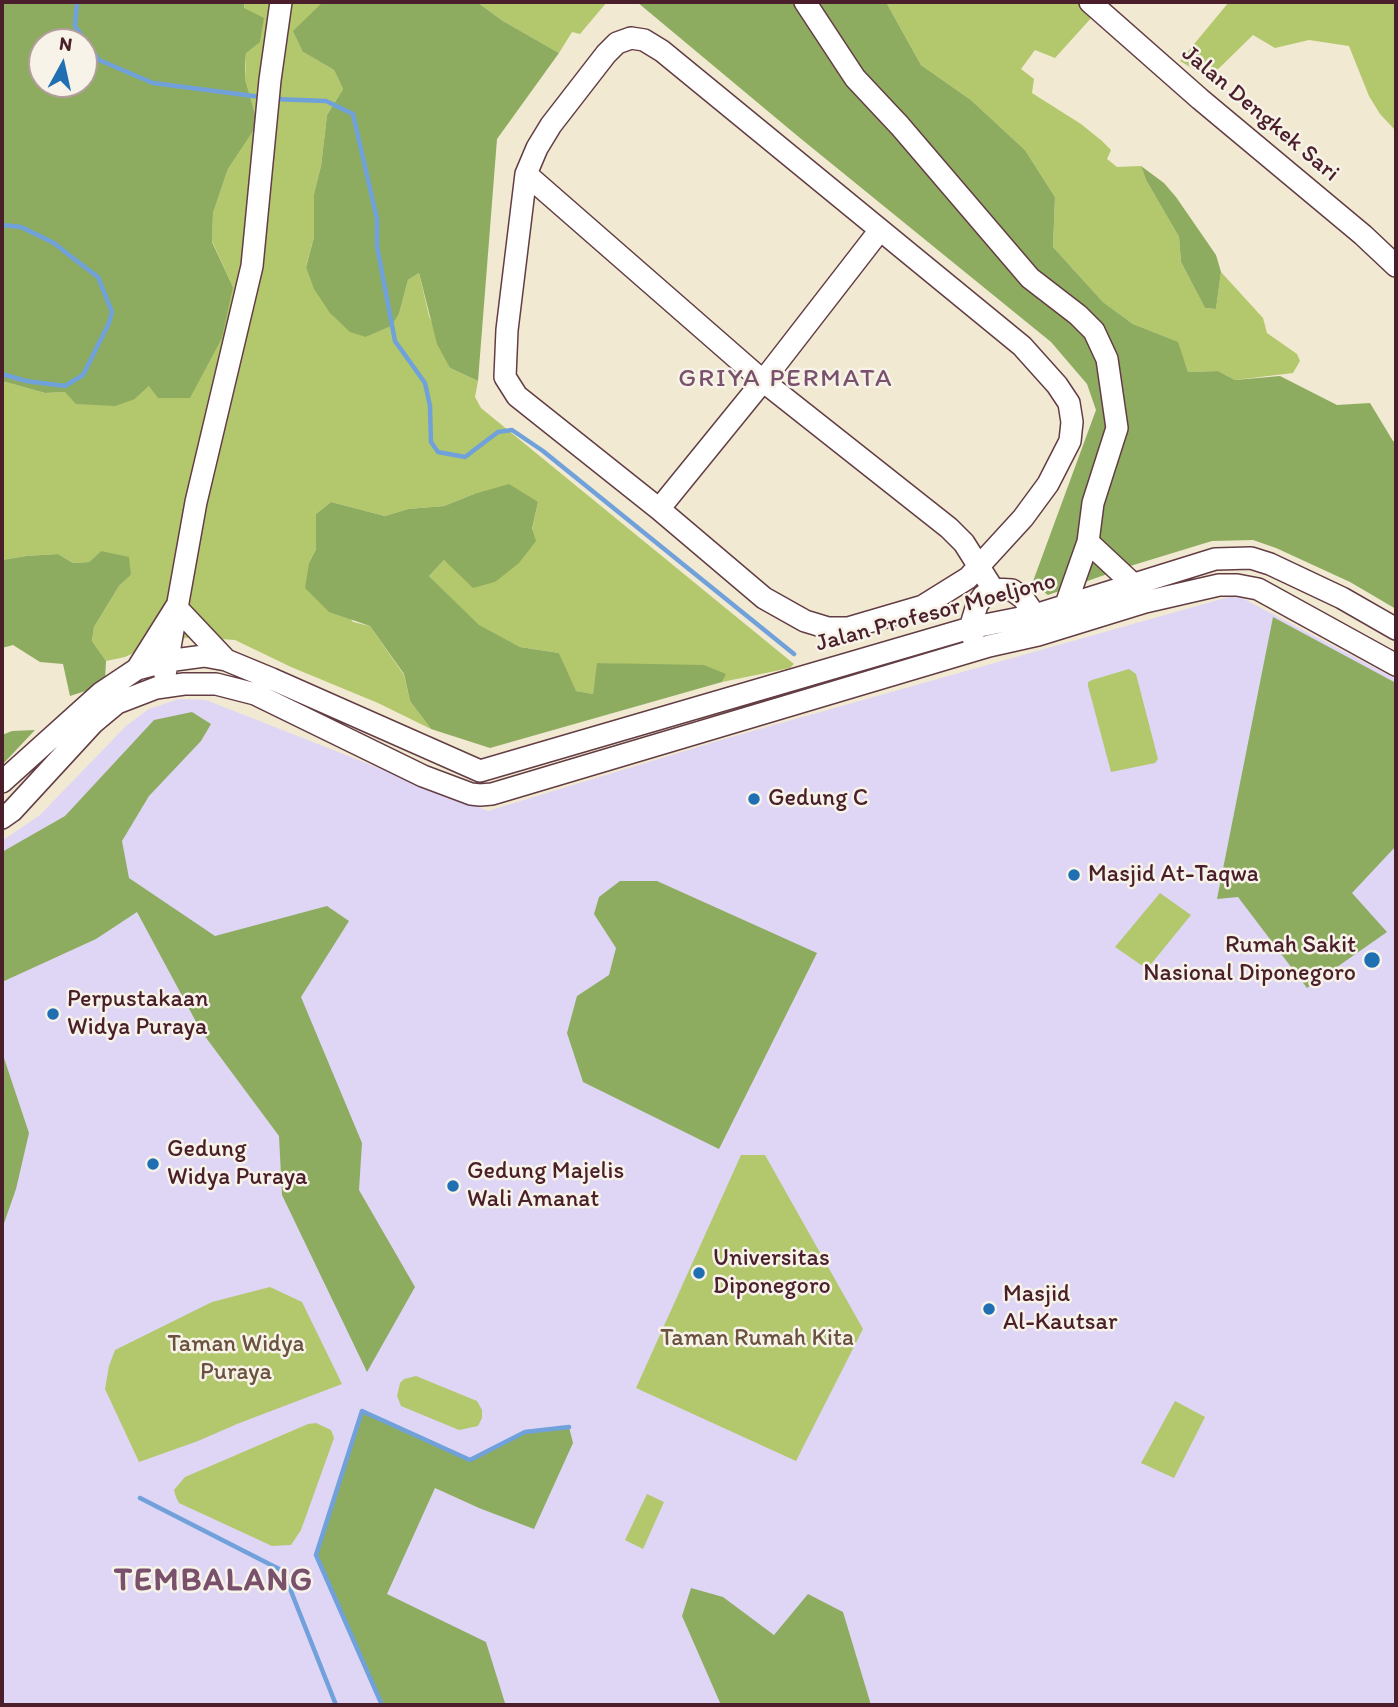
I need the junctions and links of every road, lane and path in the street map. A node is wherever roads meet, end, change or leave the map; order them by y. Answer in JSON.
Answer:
{"nodes":[{"id":1,"x":281,"y":2,"type":"edge"},
{"id":2,"x":805,"y":2,"type":"edge"},
{"id":3,"x":1090,"y":2,"type":"edge"},
{"id":4,"x":526,"y":174,"type":"junction"},
{"id":5,"x":880,"y":230,"type":"junction"},
{"id":6,"x":1396,"y":266,"type":"edge"},
{"id":7,"x":763,"y":381,"type":"junction"},
{"id":8,"x":659,"y":509,"type":"junction"},
{"id":9,"x":1088,"y":542,"type":"junction"},
{"id":10,"x":980,"y":565,"type":"junction"},
{"id":11,"x":1133,"y":584,"type":"junction"},
{"id":12,"x":993,"y":589,"type":"junction"},
{"id":13,"x":1145,"y":602,"type":"junction"},
{"id":14,"x":176,"y":607,"type":"junction"},
{"id":15,"x":1065,"y":607,"type":"junction"},
{"id":16,"x":1036,"y":625,"type":"junction"},
{"id":17,"x":970,"y":628,"type":"junction"},
{"id":18,"x":1396,"y":629,"type":"edge"},
{"id":19,"x":976,"y":650,"type":"junction"},
{"id":20,"x":226,"y":660,"type":"junction"},
{"id":21,"x":167,"y":661,"type":"junction"},
{"id":22,"x":1396,"y":665,"type":"edge"},
{"id":23,"x":137,"y":669,"type":"junction"},
{"id":24,"x":163,"y":688,"type":"junction"},
{"id":25,"x":2,"y":782,"type":"edge"},
{"id":26,"x":2,"y":818,"type":"edge"}],
"edges":[{"from":1,"to":14,"type":"street"},
{"from":2,"to":9,"type":"street"},
{"from":3,"to":6,"type":"street","name":"Jalan Dengkek Sari"},
{"from":4,"to":5,"type":"street"},
{"from":4,"to":7,"type":"street"},
{"from":4,"to":8,"type":"street"},
{"from":5,"to":7,"type":"street"},
{"from":5,"to":10,"type":"street"},
{"from":7,"to":8,"type":"street"},
{"from":7,"to":10,"type":"street"},
{"from":8,"to":10,"type":"street"},
{"from":9,"to":11,"type":"street"},
{"from":9,"to":15,"type":"street"},
{"from":10,"to":12,"type":"street"},
{"from":11,"to":13,"type":"street"},
{"from":11,"to":15,"type":"street","name":"Jalan Profesor Moeljono"},
{"from":11,"to":18,"type":"street","name":"Jalan Profesor Moeljono"},
{"from":12,"to":16,"type":"street"},
{"from":12,"to":17,"type":"street"},
{"from":13,"to":16,"type":"street"},
{"from":13,"to":22,"type":"street"},
{"from":14,"to":20,"type":"street"},
{"from":14,"to":21,"type":"street"},
{"from":14,"to":23,"type":"street"},
{"from":15,"to":16,"type":"street","name":"Jalan Profesor Moeljono"},
{"from":16,"to":17,"type":"street","name":"Jalan Profesor Moeljono"},
{"from":16,"to":19,"type":"street"},
{"from":17,"to":19,"type":"street"},
{"from":17,"to":20,"type":"street","name":"Jalan Profesor Moeljono"},
{"from":19,"to":24,"type":"street"},
{"from":20,"to":21,"type":"street"},
{"from":21,"to":23,"type":"street"},
{"from":21,"to":24,"type":"street"},
{"from":23,"to":25,"type":"street"},
{"from":24,"to":26,"type":"street"}]}
